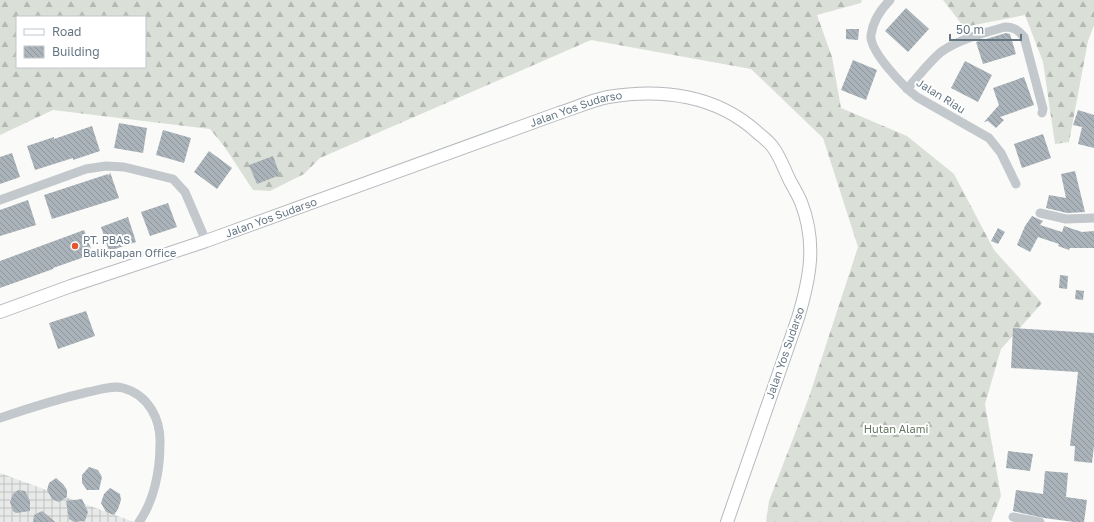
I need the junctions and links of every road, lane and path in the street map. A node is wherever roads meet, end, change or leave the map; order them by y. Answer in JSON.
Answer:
{"nodes":[{"id":1,"x":890,"y":0,"type":"edge"},
{"id":2,"x":907,"y":89,"type":"junction"},
{"id":3,"x":1042,"y":113,"type":"dead end"},
{"id":4,"x":1016,"y":184,"type":"dead end"},
{"id":5,"x":0,"y":200,"type":"edge"},
{"id":6,"x":1040,"y":213,"type":"dead end"},
{"id":7,"x":1094,"y":218,"type":"edge"},
{"id":8,"x":206,"y":241,"type":"junction"},
{"id":9,"x":0,"y":312,"type":"edge"},
{"id":10,"x":0,"y":418,"type":"edge"},
{"id":11,"x":1013,"y":517,"type":"dead end"},
{"id":12,"x":139,"y":522,"type":"edge"},
{"id":13,"x":727,"y":522,"type":"edge"},
{"id":14,"x":1040,"y":522,"type":"edge"}],
"edges":[{"from":1,"to":2,"type":"street","name":"Jalan Riau"},
{"from":2,"to":3,"type":"street"},
{"from":2,"to":4,"type":"street","name":"Jalan Riau"},
{"from":5,"to":8,"type":"street"},
{"from":6,"to":7,"type":"street"},
{"from":8,"to":9,"type":"main road","name":"Jalan Yos Sudarso"},
{"from":8,"to":13,"type":"main road","name":"Jalan Yos Sudarso"},
{"from":10,"to":12,"type":"street"},
{"from":11,"to":14,"type":"street"}]}
